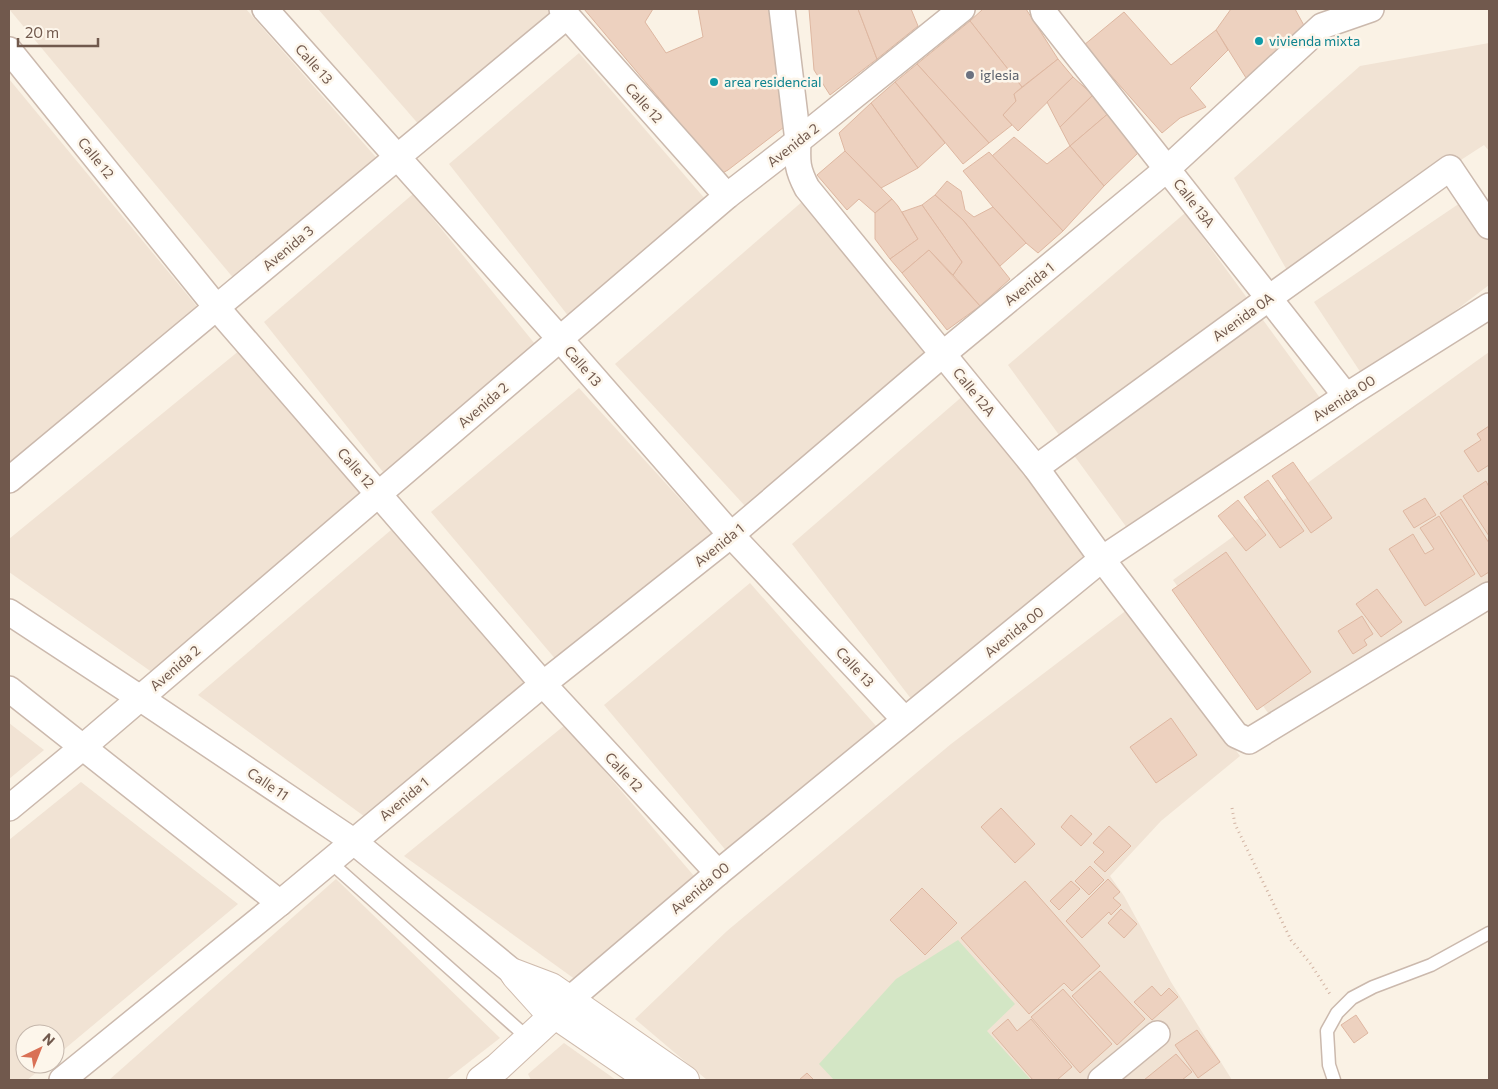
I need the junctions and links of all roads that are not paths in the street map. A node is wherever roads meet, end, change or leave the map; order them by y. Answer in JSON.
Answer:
{"nodes":[{"id":1,"x":265,"y":9,"type":"edge"},
{"id":2,"x":782,"y":9,"type":"edge"},
{"id":3,"x":962,"y":9,"type":"edge"},
{"id":4,"x":1044,"y":9,"type":"edge"},
{"id":5,"x":1371,"y":9,"type":"edge"},
{"id":6,"x":564,"y":13,"type":"edge"},
{"id":7,"x":1317,"y":17,"type":"edge"},
{"id":8,"x":9,"y":50,"type":"edge"},
{"id":9,"x":798,"y":141,"type":"junction"},
{"id":10,"x":397,"y":157,"type":"junction"},
{"id":11,"x":1168,"y":169,"type":"junction"},
{"id":12,"x":727,"y":196,"type":"junction"},
{"id":13,"x":1489,"y":226,"type":"edge"},
{"id":14,"x":1269,"y":298,"type":"junction"},
{"id":15,"x":1489,"y":306,"type":"edge"},
{"id":16,"x":217,"y":308,"type":"junction"},
{"id":17,"x":560,"y":339,"type":"junction"},
{"id":18,"x":943,"y":354,"type":"junction"},
{"id":19,"x":1346,"y":396,"type":"junction"},
{"id":20,"x":1036,"y":468,"type":"junction"},
{"id":21,"x":9,"y":480,"type":"edge"},
{"id":22,"x":379,"y":494,"type":"junction"},
{"id":23,"x":732,"y":535,"type":"junction"},
{"id":24,"x":1102,"y":559,"type":"junction"},
{"id":25,"x":1489,"y":595,"type":"edge"},
{"id":26,"x":9,"y":612,"type":"edge"},
{"id":27,"x":543,"y":684,"type":"junction"},
{"id":28,"x":9,"y":689,"type":"edge"},
{"id":29,"x":140,"y":698,"type":"junction"},
{"id":30,"x":906,"y":720,"type":"junction"},
{"id":31,"x":83,"y":747,"type":"junction"},
{"id":32,"x":9,"y":808,"type":"edge"},
{"id":33,"x":353,"y":841,"type":"junction"},
{"id":34,"x":329,"y":862,"type":"junction"},
{"id":35,"x":718,"y":873,"type":"junction"},
{"id":36,"x":280,"y":903,"type":"junction"},
{"id":37,"x":1489,"y":932,"type":"edge"},
{"id":38,"x":514,"y":973,"type":"joint"},
{"id":39,"x":562,"y":1008,"type":"junction"},
{"id":40,"x":1156,"y":1034,"type":"dead end"},
{"id":41,"x":529,"y":1039,"type":"junction"},
{"id":42,"x":495,"y":1076,"type":"edge"},
{"id":43,"x":62,"y":1080,"type":"edge"},
{"id":44,"x":651,"y":1080,"type":"edge"},
{"id":45,"x":685,"y":1080,"type":"edge"},
{"id":46,"x":1101,"y":1080,"type":"edge"},
{"id":47,"x":1334,"y":1080,"type":"edge"}],
"edges":[{"from":1,"to":10,"type":"street","name":"Calle 13"},
{"from":2,"to":9,"type":"street","name":"Calle 12A"},
{"from":3,"to":9,"type":"street","name":"Avenida 2"},
{"from":4,"to":11,"type":"street","name":"Calle 13A"},
{"from":5,"to":7,"type":"street","name":"Avenida 1"},
{"from":6,"to":10,"type":"street","name":"Avenida 3"},
{"from":6,"to":12,"type":"street","name":"Calle 12"},
{"from":7,"to":11,"type":"street","name":"Avenida 1"},
{"from":8,"to":16,"type":"street","name":"Calle 12"},
{"from":9,"to":12,"type":"street","name":"Avenida 2"},
{"from":9,"to":18,"type":"street","name":"Calle 12A"},
{"from":10,"to":16,"type":"street","name":"Avenida 3"},
{"from":10,"to":17,"type":"street","name":"Calle 13"},
{"from":11,"to":14,"type":"street","name":"Calle 13A"},
{"from":11,"to":18,"type":"street","name":"Avenida 1"},
{"from":12,"to":17,"type":"street","name":"Avenida 2"},
{"from":13,"to":14,"type":"street","name":"Avenida 0A"},
{"from":14,"to":19,"type":"street","name":"Calle 13A"},
{"from":14,"to":20,"type":"street","name":"Avenida 0A"},
{"from":15,"to":19,"type":"street","name":"Avenida 00"},
{"from":16,"to":21,"type":"street","name":"Avenida 3"},
{"from":16,"to":22,"type":"street","name":"Calle 12"},
{"from":17,"to":22,"type":"street","name":"Avenida 2"},
{"from":17,"to":23,"type":"street","name":"Calle 13"},
{"from":18,"to":20,"type":"street","name":"Calle 12A"},
{"from":18,"to":23,"type":"street","name":"Avenida 1"},
{"from":19,"to":24,"type":"street","name":"Avenida 00"},
{"from":20,"to":24,"type":"street","name":"Calle 12A"},
{"from":22,"to":27,"type":"street","name":"Calle 12"},
{"from":22,"to":29,"type":"street","name":"Avenida 2"},
{"from":23,"to":27,"type":"street","name":"Avenida 1"},
{"from":23,"to":30,"type":"street","name":"Calle 13"},
{"from":24,"to":25,"type":"street","name":"Calle 12A"},
{"from":24,"to":30,"type":"street","name":"Avenida 00"},
{"from":26,"to":29,"type":"street","name":"Calle 11"},
{"from":27,"to":33,"type":"street","name":"Avenida 1"},
{"from":27,"to":35,"type":"street","name":"Calle 12"},
{"from":28,"to":31,"type":"street"},
{"from":29,"to":31,"type":"street","name":"Avenida 2"},
{"from":29,"to":33,"type":"street","name":"Calle 11"},
{"from":30,"to":35,"type":"street","name":"Avenida 00"},
{"from":31,"to":32,"type":"street","name":"Avenida 2"},
{"from":31,"to":36,"type":"street"},
{"from":33,"to":34,"type":"street","name":"Avenida 1"},
{"from":33,"to":38,"type":"street","name":"Calle 11"},
{"from":34,"to":36,"type":"street","name":"Avenida 1"},
{"from":34,"to":41,"type":"lane"},
{"from":35,"to":39,"type":"street","name":"Avenida 00"},
{"from":36,"to":43,"type":"street","name":"Avenida 1"},
{"from":37,"to":47,"type":"lane"},
{"from":38,"to":39,"type":"main road"},
{"from":39,"to":41,"type":"main road"},
{"from":39,"to":44,"type":"main road"},
{"from":39,"to":45,"type":"main road"},
{"from":40,"to":46,"type":"street"},
{"from":41,"to":42,"type":"main road"}]}
